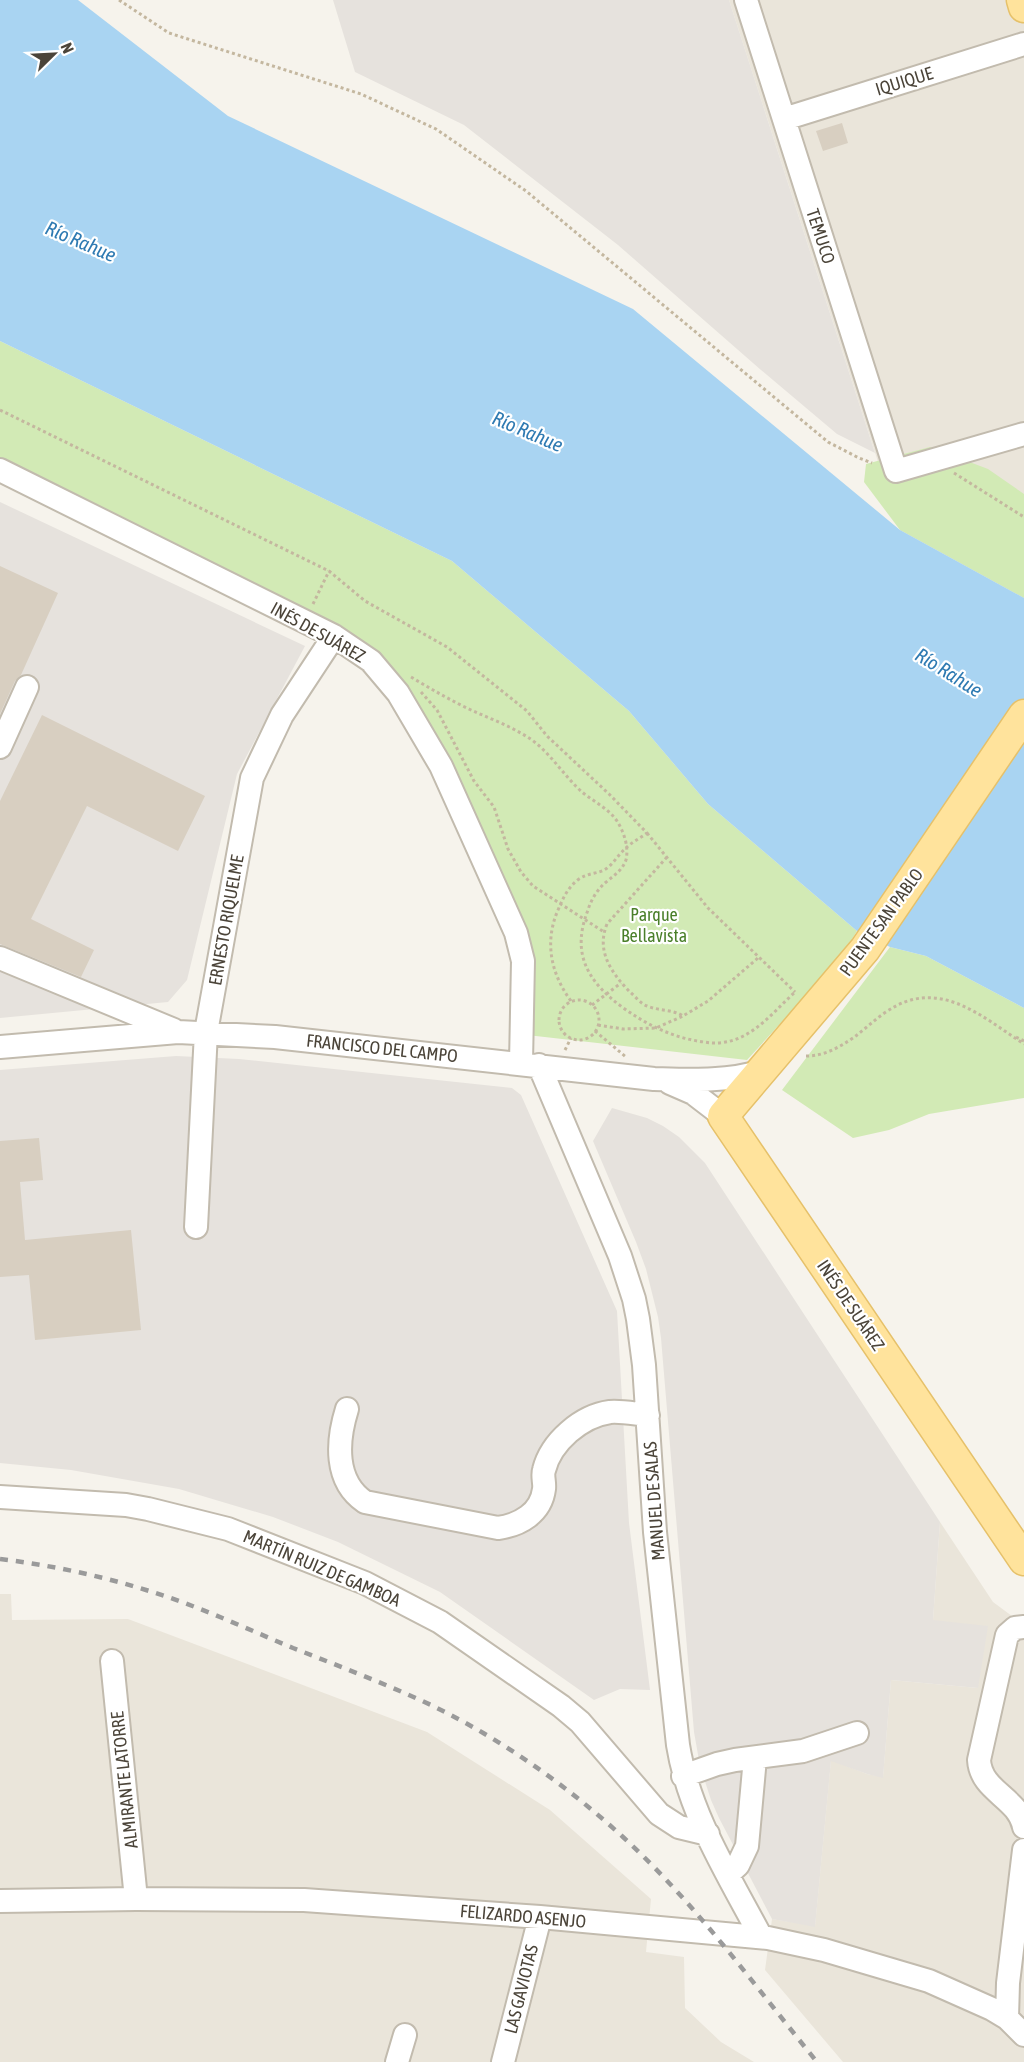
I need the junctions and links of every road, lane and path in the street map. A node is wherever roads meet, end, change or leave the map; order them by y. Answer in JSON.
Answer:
{"nodes":[{"id":1,"x":119,"y":0,"type":"edge"},
{"id":2,"x":746,"y":0,"type":"edge"},
{"id":3,"x":1022,"y":0,"type":"edge"},
{"id":4,"x":1024,"y":7,"type":"edge"},
{"id":5,"x":1024,"y":44,"type":"edge"},
{"id":6,"x":784,"y":119,"type":"junction"},
{"id":7,"x":1024,"y":434,"type":"edge"},
{"id":8,"x":947,"y":469,"type":"dead end"},
{"id":9,"x":0,"y":470,"type":"edge"},
{"id":10,"x":896,"y":471,"type":"junction"},
{"id":11,"x":1024,"y":517,"type":"edge"},
{"id":12,"x":329,"y":571,"type":"dead end"},
{"id":13,"x":312,"y":607,"type":"dead end"},
{"id":14,"x":334,"y":636,"type":"junction"},
{"id":15,"x":404,"y":676,"type":"dead end"},
{"id":16,"x":411,"y":677,"type":"dead end"},
{"id":17,"x":409,"y":682,"type":"dead end"},
{"id":18,"x":27,"y":687,"type":"dead end"},
{"id":19,"x":415,"y":688,"type":"dead end"},
{"id":20,"x":1024,"y":715,"type":"edge"},
{"id":21,"x":0,"y":747,"type":"edge"},
{"id":22,"x":647,"y":833,"type":"dead end"},
{"id":23,"x":667,"y":857,"type":"junction"},
{"id":24,"x":584,"y":919,"type":"junction"},
{"id":25,"x":604,"y":932,"type":"junction"},
{"id":26,"x":0,"y":958,"type":"edge"},
{"id":27,"x":758,"y":958,"type":"junction"},
{"id":28,"x":621,"y":983,"type":"junction"},
{"id":29,"x":605,"y":994,"type":"junction"},
{"id":30,"x":592,"y":1005,"type":"junction"},
{"id":31,"x":683,"y":1016,"type":"junction"},
{"id":32,"x":598,"y":1025,"type":"junction"},
{"id":33,"x":656,"y":1028,"type":"junction"},
{"id":34,"x":595,"y":1031,"type":"junction"},
{"id":35,"x":178,"y":1032,"type":"junction"},
{"id":36,"x":206,"y":1032,"type":"junction"},
{"id":37,"x":571,"y":1038,"type":"junction"},
{"id":38,"x":1024,"y":1042,"type":"edge"},
{"id":39,"x":0,"y":1047,"type":"edge"},
{"id":40,"x":562,"y":1055,"type":"dead end"},
{"id":41,"x":802,"y":1056,"type":"dead end"},
{"id":42,"x":621,"y":1061,"type":"dead end"},
{"id":43,"x":530,"y":1064,"type":"junction"},
{"id":44,"x":763,"y":1071,"type":"junction"},
{"id":45,"x":654,"y":1079,"type":"junction"},
{"id":46,"x":723,"y":1116,"type":"junction"},
{"id":47,"x":196,"y":1227,"type":"dead end"},
{"id":48,"x":347,"y":1409,"type":"dead end"},
{"id":49,"x":648,"y":1415,"type":"junction"},
{"id":50,"x":0,"y":1497,"type":"edge"},
{"id":51,"x":1022,"y":1553,"type":"edge"},
{"id":52,"x":1024,"y":1627,"type":"edge"},
{"id":53,"x":112,"y":1661,"type":"dead end"},
{"id":54,"x":857,"y":1733,"type":"dead end"},
{"id":55,"x":754,"y":1758,"type":"junction"},
{"id":56,"x":683,"y":1776,"type":"junction"},
{"id":57,"x":1024,"y":1827,"type":"edge"},
{"id":58,"x":708,"y":1834,"type":"junction"},
{"id":59,"x":1024,"y":1850,"type":"edge"},
{"id":60,"x":728,"y":1874,"type":"junction"},
{"id":61,"x":136,"y":1899,"type":"junction"},
{"id":62,"x":0,"y":1901,"type":"edge"},
{"id":63,"x":540,"y":1917,"type":"junction"},
{"id":64,"x":761,"y":1937,"type":"junction"},
{"id":65,"x":1015,"y":2011,"type":"edge"},
{"id":66,"x":405,"y":2035,"type":"dead end"},
{"id":67,"x":1024,"y":2035,"type":"edge"},
{"id":68,"x":397,"y":2062,"type":"edge"},
{"id":69,"x":503,"y":2062,"type":"edge"}],
"edges":[{"from":1,"to":10,"type":"path"},
{"from":2,"to":6,"type":"street","name":"TEMUCO"},
{"from":3,"to":4,"type":"main road"},
{"from":5,"to":6,"type":"street","name":"IQUIQUE"},
{"from":6,"to":10,"type":"street","name":"TEMUCO"},
{"from":7,"to":10,"type":"street"},
{"from":8,"to":11,"type":"path"},
{"from":9,"to":14,"type":"street","name":"INÉS DE SUÁREZ"},
{"from":12,"to":13,"type":"path"},
{"from":14,"to":36,"type":"street","name":"ERNESTO RIQUELME"},
{"from":14,"to":43,"type":"street","name":"INÉS DE SUÁREZ"},
{"from":15,"to":17,"type":"path"},
{"from":16,"to":24,"type":"path"},
{"from":18,"to":21,"type":"street"},
{"from":19,"to":24,"type":"path"},
{"from":20,"to":44,"type":"main road","name":"PUENTE SAN PABLO"},
{"from":22,"to":23,"type":"path"},
{"from":23,"to":25,"type":"path"},
{"from":23,"to":27,"type":"path"},
{"from":24,"to":25,"type":"path"},
{"from":24,"to":29,"type":"path"},
{"from":25,"to":28,"type":"path"},
{"from":26,"to":35,"type":"street"},
{"from":27,"to":31,"type":"path"},
{"from":27,"to":33,"type":"path"},
{"from":28,"to":29,"type":"path"},
{"from":28,"to":31,"type":"path"},
{"from":29,"to":30,"type":"path"},
{"from":29,"to":33,"type":"path"},
{"from":30,"to":32,"type":"path"},
{"from":30,"to":37,"type":"path"},
{"from":31,"to":33,"type":"path"},
{"from":32,"to":33,"type":"path"},
{"from":32,"to":34,"type":"path"},
{"from":34,"to":37,"type":"path"},
{"from":34,"to":42,"type":"path"},
{"from":35,"to":36,"type":"street","name":"FRANCISCO DEL CAMPO"},
{"from":35,"to":39,"type":"street","name":"FRANCISCO DEL CAMPO"},
{"from":36,"to":43,"type":"street","name":"FRANCISCO DEL CAMPO"},
{"from":36,"to":47,"type":"street","name":"ERNESTO RIQUELME"},
{"from":37,"to":40,"type":"path"},
{"from":38,"to":41,"type":"path"},
{"from":43,"to":45,"type":"street","name":"FRANCISCO DEL CAMPO"},
{"from":43,"to":49,"type":"street","name":"MANUEL DE SALAS"},
{"from":44,"to":45,"type":"street","name":"FRANCISCO DEL CAMPO"},
{"from":44,"to":46,"type":"main road","name":"PUENTE SAN PABLO"},
{"from":45,"to":46,"type":"street","name":"INÉS DE SUÁREZ"},
{"from":46,"to":51,"type":"main road","name":"INÉS DE SUÁREZ"},
{"from":48,"to":49,"type":"street"},
{"from":49,"to":56,"type":"street","name":"MANUEL DE SALAS"},
{"from":50,"to":58,"type":"street","name":"MARTÍN RUIZ DE GAMBOA"},
{"from":52,"to":57,"type":"street"},
{"from":53,"to":61,"type":"street","name":"ALMIRANTE LATORRE"},
{"from":54,"to":55,"type":"street"},
{"from":55,"to":56,"type":"street"},
{"from":55,"to":60,"type":"street"},
{"from":56,"to":58,"type":"street","name":"MANUEL DE SALAS"},
{"from":58,"to":60,"type":"street","name":"MANUEL DE SALAS"},
{"from":59,"to":65,"type":"street"},
{"from":60,"to":64,"type":"street","name":"MANUEL DE SALAS"},
{"from":61,"to":62,"type":"street","name":"FELIZARDO ASENJO"},
{"from":61,"to":63,"type":"street","name":"FELIZARDO ASENJO"},
{"from":63,"to":64,"type":"street","name":"FELIZARDO ASENJO"},
{"from":63,"to":69,"type":"street","name":"LAS GAVIOTAS"},
{"from":64,"to":65,"type":"street","name":"FELIZARDO ASENJO"},
{"from":65,"to":67,"type":"street","name":"FELIZARDO ASENJO"},
{"from":66,"to":68,"type":"street"}]}
